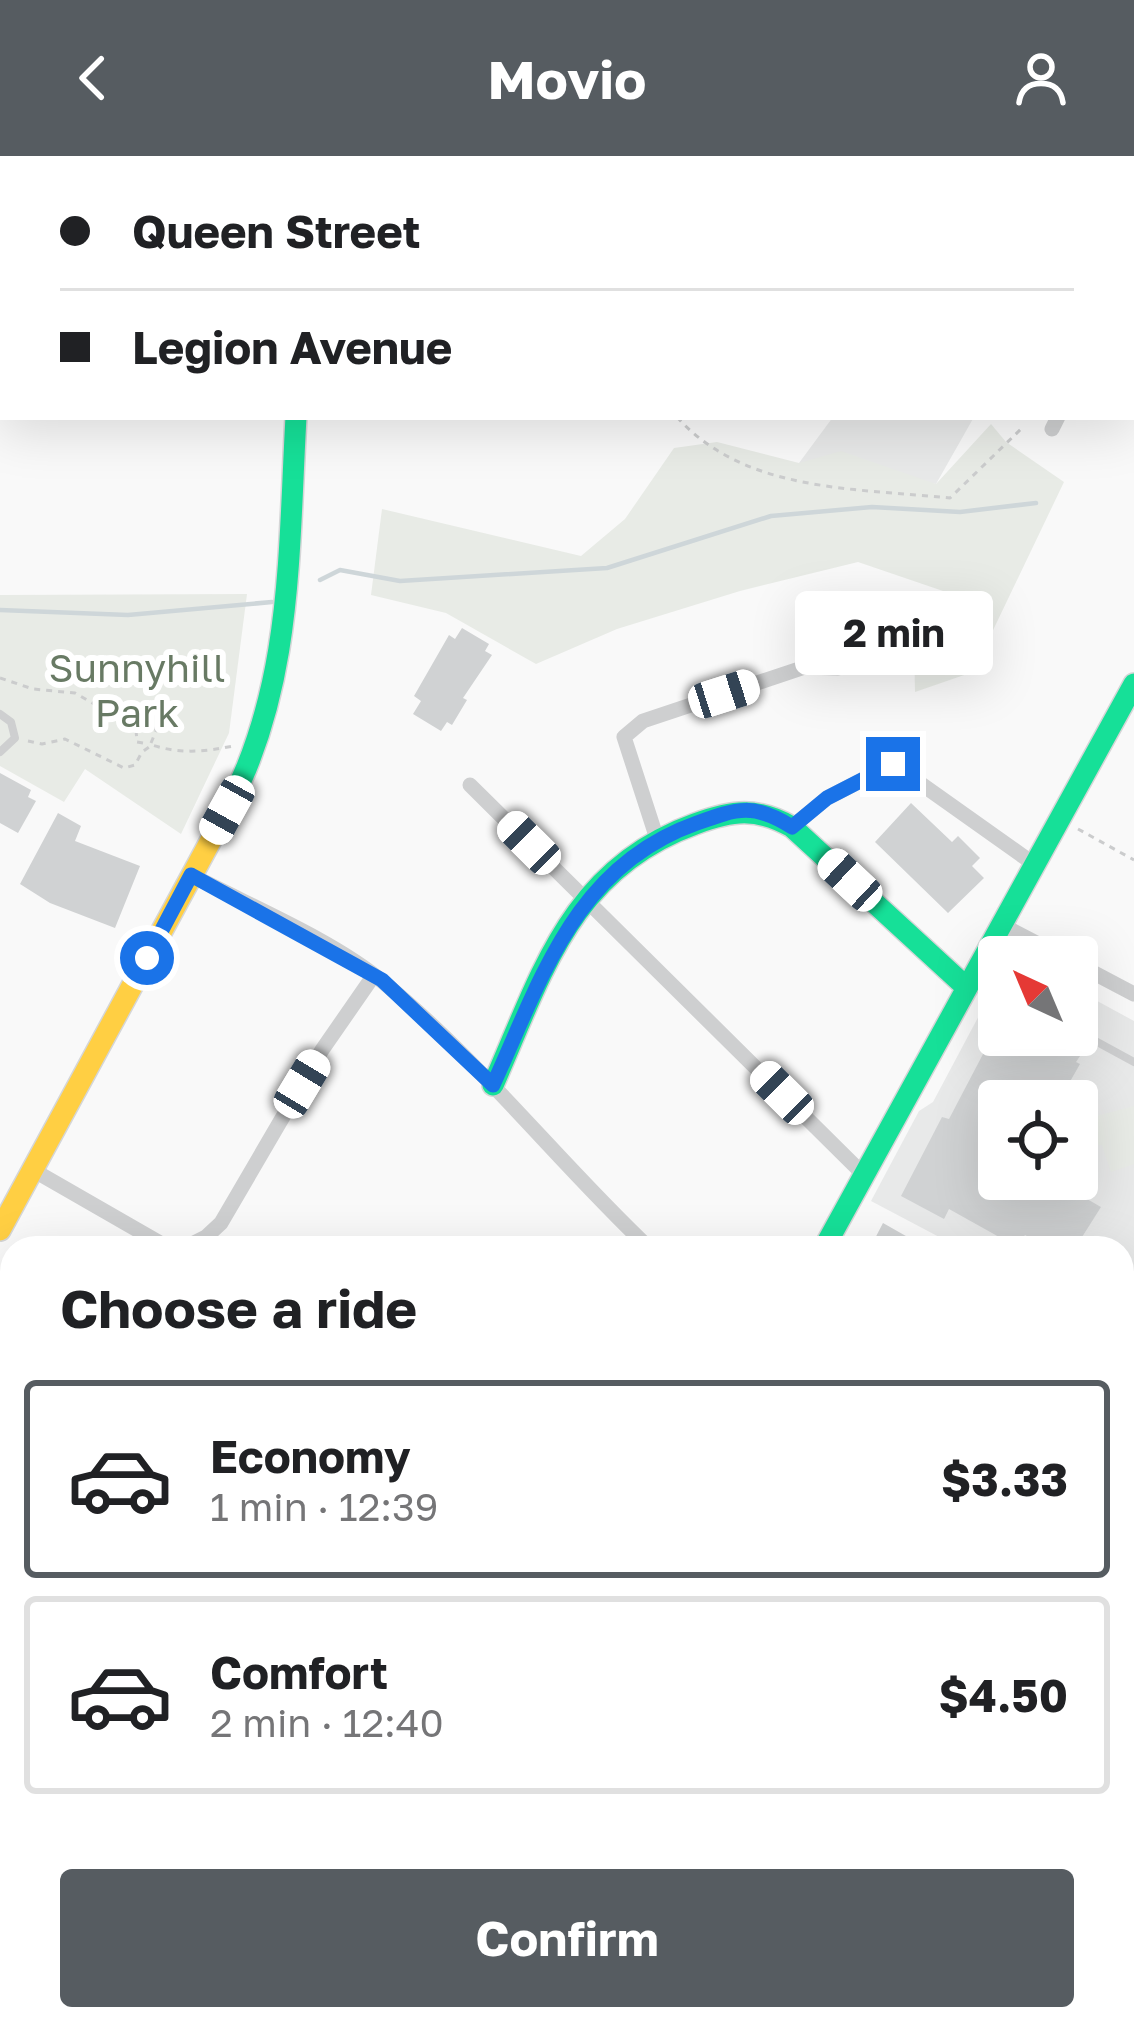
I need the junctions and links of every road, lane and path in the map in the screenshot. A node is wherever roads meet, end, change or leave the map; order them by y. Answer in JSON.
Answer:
{"nodes":[{"id":1,"x":296,"y":420,"type":"edge"},
{"id":2,"x":680,"y":420,"type":"edge"},
{"id":3,"x":1022,"y":428,"type":"dead end"},
{"id":4,"x":838,"y":668,"type":"dead end"},
{"id":5,"x":0,"y":678,"type":"edge"},
{"id":6,"x":1134,"y":684,"type":"edge"},
{"id":7,"x":0,"y":714,"type":"edge"},
{"id":8,"x":160,"y":722,"type":"dead end"},
{"id":9,"x":156,"y":728,"type":"junction"},
{"id":10,"x":137,"y":730,"type":"junction"},
{"id":11,"x":15,"y":738,"type":"junction"},
{"id":12,"x":257,"y":740,"type":"junction"},
{"id":13,"x":146,"y":744,"type":"junction"},
{"id":14,"x":0,"y":752,"type":"edge"},
{"id":15,"x":470,"y":785,"type":"dead end"},
{"id":16,"x":1060,"y":819,"type":"junction"},
{"id":17,"x":792,"y":827,"type":"junction"},
{"id":18,"x":658,"y":842,"type":"junction"},
{"id":19,"x":1134,"y":860,"type":"edge"},
{"id":20,"x":1034,"y":865,"type":"junction"},
{"id":21,"x":191,"y":875,"type":"junction"},
{"id":22,"x":587,"y":900,"type":"junction"},
{"id":23,"x":1000,"y":924,"type":"junction"},
{"id":24,"x":1023,"y":936,"type":"edge"},
{"id":25,"x":374,"y":975,"type":"junction"},
{"id":26,"x":1098,"y":975,"type":"edge"},
{"id":27,"x":966,"y":987,"type":"junction"},
{"id":28,"x":1134,"y":994,"type":"edge"},
{"id":29,"x":1098,"y":1042,"type":"edge"},
{"id":30,"x":1134,"y":1062,"type":"edge"},
{"id":31,"x":493,"y":1085,"type":"junction"},
{"id":32,"x":33,"y":1170,"type":"junction"},
{"id":33,"x":862,"y":1173,"type":"junction"},
{"id":34,"x":0,"y":1230,"type":"edge"},
{"id":35,"x":148,"y":1236,"type":"edge"},
{"id":36,"x":208,"y":1236,"type":"edge"},
{"id":37,"x":636,"y":1236,"type":"edge"},
{"id":38,"x":830,"y":1236,"type":"edge"}],
"edges":[{"from":1,"to":12,"type":"street"},
{"from":2,"to":3,"type":"path"},
{"from":4,"to":18,"type":"street"},
{"from":5,"to":10,"type":"path"},
{"from":6,"to":16,"type":"street"},
{"from":7,"to":11,"type":"lane"},
{"from":8,"to":9,"type":"path"},
{"from":9,"to":10,"type":"path"},
{"from":9,"to":13,"type":"path"},
{"from":10,"to":13,"type":"path"},
{"from":11,"to":13,"type":"path"},
{"from":11,"to":14,"type":"lane"},
{"from":12,"to":13,"type":"path"},
{"from":12,"to":21,"type":"street"},
{"from":15,"to":22,"type":"street"},
{"from":16,"to":19,"type":"path"},
{"from":16,"to":20,"type":"street"},
{"from":17,"to":18,"type":"street"},
{"from":17,"to":20,"type":"street"},
{"from":17,"to":27,"type":"street"},
{"from":18,"to":22,"type":"street"},
{"from":20,"to":23,"type":"street"},
{"from":21,"to":25,"type":"street"},
{"from":21,"to":32,"type":"street"},
{"from":22,"to":31,"type":"street"},
{"from":22,"to":33,"type":"street"},
{"from":23,"to":24,"type":"street"},
{"from":23,"to":27,"type":"street"},
{"from":25,"to":31,"type":"street"},
{"from":25,"to":36,"type":"street"},
{"from":26,"to":28,"type":"street"},
{"from":27,"to":33,"type":"street"},
{"from":29,"to":30,"type":"lane"},
{"from":31,"to":37,"type":"street"},
{"from":32,"to":34,"type":"street"},
{"from":32,"to":35,"type":"street"},
{"from":33,"to":38,"type":"street"}]}
